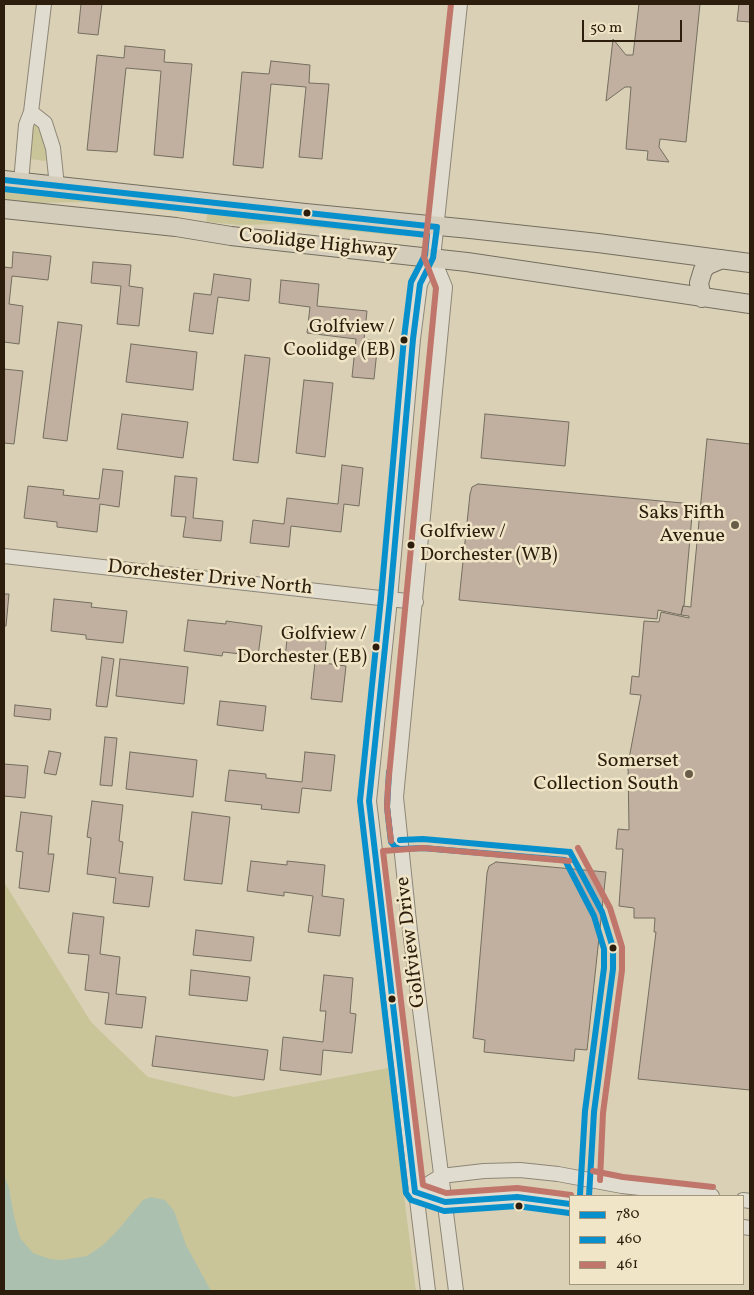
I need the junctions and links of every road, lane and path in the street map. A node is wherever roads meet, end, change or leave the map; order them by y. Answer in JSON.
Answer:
{"nodes":[{"id":1,"x":44,"y":4,"type":"edge"},
{"id":2,"x":460,"y":4,"type":"edge"},
{"id":3,"x":31,"y":112,"type":"junction"},
{"id":4,"x":12,"y":181,"type":"edge"},
{"id":5,"x":57,"y":186,"type":"junction"},
{"id":6,"x":194,"y":201,"type":"junction"},
{"id":7,"x":4,"y":209,"type":"edge"},
{"id":8,"x":437,"y":226,"type":"junction"},
{"id":9,"x":176,"y":227,"type":"junction"},
{"id":10,"x":433,"y":258,"type":"junction"},
{"id":11,"x":722,"y":259,"type":"junction"},
{"id":12,"x":750,"y":263,"type":"edge"},
{"id":13,"x":702,"y":298,"type":"junction"},
{"id":14,"x":750,"y":304,"type":"edge"},
{"id":15,"x":4,"y":556,"type":"edge"},
{"id":16,"x":390,"y":599,"type":"junction"},
{"id":17,"x":416,"y":602,"type":"junction"},
{"id":18,"x":441,"y":1176,"type":"junction"},
{"id":19,"x":415,"y":1192,"type":"junction"},
{"id":20,"x":703,"y":1195,"type":"edge"},
{"id":21,"x":445,"y":1202,"type":"junction"},
{"id":22,"x":569,"y":1204,"type":"edge"},
{"id":23,"x":428,"y":1291,"type":"edge"},
{"id":24,"x":456,"y":1291,"type":"edge"}],
"edges":[{"from":1,"to":3,"type":"street"},
{"from":2,"to":8,"type":"street"},
{"from":3,"to":4,"type":"street"},
{"from":3,"to":5,"type":"street"},
{"from":4,"to":5,"type":"main road","name":"Coolidge Highway"},
{"from":5,"to":6,"type":"main road","name":"Coolidge Highway"},
{"from":6,"to":8,"type":"main road","name":"Coolidge Highway"},
{"from":6,"to":9,"type":"main road"},
{"from":7,"to":9,"type":"main road","name":"Coolidge Highway"},
{"from":8,"to":10,"type":"street"},
{"from":8,"to":11,"type":"main road","name":"Coolidge Highway"},
{"from":9,"to":10,"type":"main road","name":"Coolidge Highway"},
{"from":10,"to":13,"type":"main road","name":"Coolidge Highway"},
{"from":10,"to":16,"type":"street","name":"Golfview Drive"},
{"from":10,"to":17,"type":"street","name":"Golfview Drive"},
{"from":11,"to":12,"type":"main road","name":"Coolidge Highway"},
{"from":11,"to":13,"type":"main road"},
{"from":13,"to":14,"type":"main road","name":"Coolidge Highway"},
{"from":15,"to":16,"type":"street","name":"Dorchester Drive North"},
{"from":16,"to":17,"type":"street","name":"Dorchester Drive North"},
{"from":16,"to":19,"type":"street","name":"Golfview Drive"},
{"from":17,"to":18,"type":"street","name":"Golfview Drive"},
{"from":18,"to":19,"type":"street"},
{"from":18,"to":20,"type":"street"},
{"from":18,"to":21,"type":"street","name":"Golfview Drive"},
{"from":19,"to":21,"type":"street"},
{"from":19,"to":23,"type":"street","name":"Golfview Drive"},
{"from":21,"to":22,"type":"street"},
{"from":21,"to":24,"type":"street","name":"Golfview Drive"}]}
